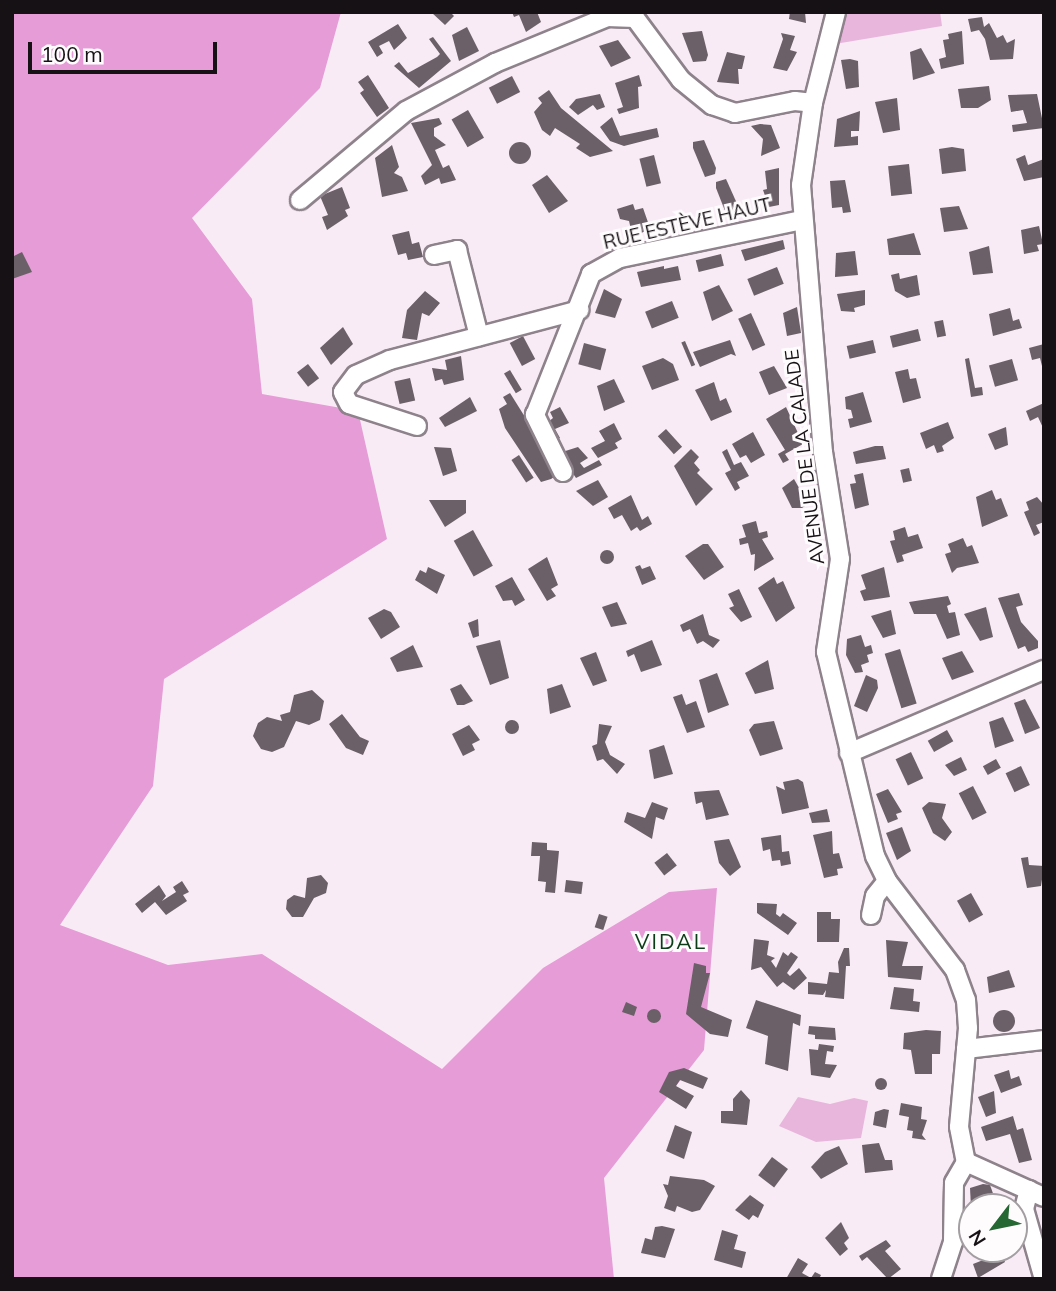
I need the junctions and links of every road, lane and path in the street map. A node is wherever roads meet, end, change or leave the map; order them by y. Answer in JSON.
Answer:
{"nodes":[{"id":1,"x":836,"y":12,"type":"edge"},
{"id":2,"x":813,"y":103,"type":"junction"},
{"id":3,"x":300,"y":200,"type":"dead end"},
{"id":4,"x":802,"y":220,"type":"junction"},
{"id":5,"x":434,"y":255,"type":"dead end"},
{"id":6,"x":579,"y":310,"type":"junction"},
{"id":7,"x":479,"y":336,"type":"junction"},
{"id":8,"x":417,"y":426,"type":"dead end"},
{"id":9,"x":563,"y":472,"type":"dead end"},
{"id":10,"x":1044,"y":670,"type":"edge"},
{"id":11,"x":849,"y":754,"type":"junction"},
{"id":12,"x":887,"y":881,"type":"junction"},
{"id":13,"x":871,"y":915,"type":"dead end"},
{"id":14,"x":1044,"y":1040,"type":"edge"},
{"id":15,"x":966,"y":1049,"type":"junction"},
{"id":16,"x":966,"y":1162,"type":"junction"},
{"id":17,"x":1036,"y":1194,"type":"edge"},
{"id":18,"x":941,"y":1279,"type":"edge"},
{"id":19,"x":1044,"y":1279,"type":"edge"}],
"edges":[{"from":1,"to":2,"type":"street","name":"AVENUE DE LA CALADE"},
{"from":2,"to":3,"type":"street"},
{"from":2,"to":4,"type":"street","name":"AVENUE DE LA CALADE"},
{"from":4,"to":6,"type":"street","name":"RUE ESTÈVE HAUT"},
{"from":4,"to":11,"type":"street","name":"AVENUE DE LA CALADE"},
{"from":5,"to":7,"type":"street"},
{"from":6,"to":7,"type":"street"},
{"from":6,"to":9,"type":"street","name":"RUE ESTÈVE HAUT"},
{"from":7,"to":8,"type":"street"},
{"from":10,"to":11,"type":"street"},
{"from":11,"to":12,"type":"street","name":"AVENUE DE LA CALADE"},
{"from":12,"to":13,"type":"street"},
{"from":12,"to":15,"type":"street","name":"AVENUE DE LA CALADE"},
{"from":14,"to":15,"type":"street"},
{"from":15,"to":16,"type":"street","name":"AVENUE DE LA CALADE"},
{"from":16,"to":17,"type":"street"},
{"from":16,"to":18,"type":"street"},
{"from":17,"to":19,"type":"street"}]}
